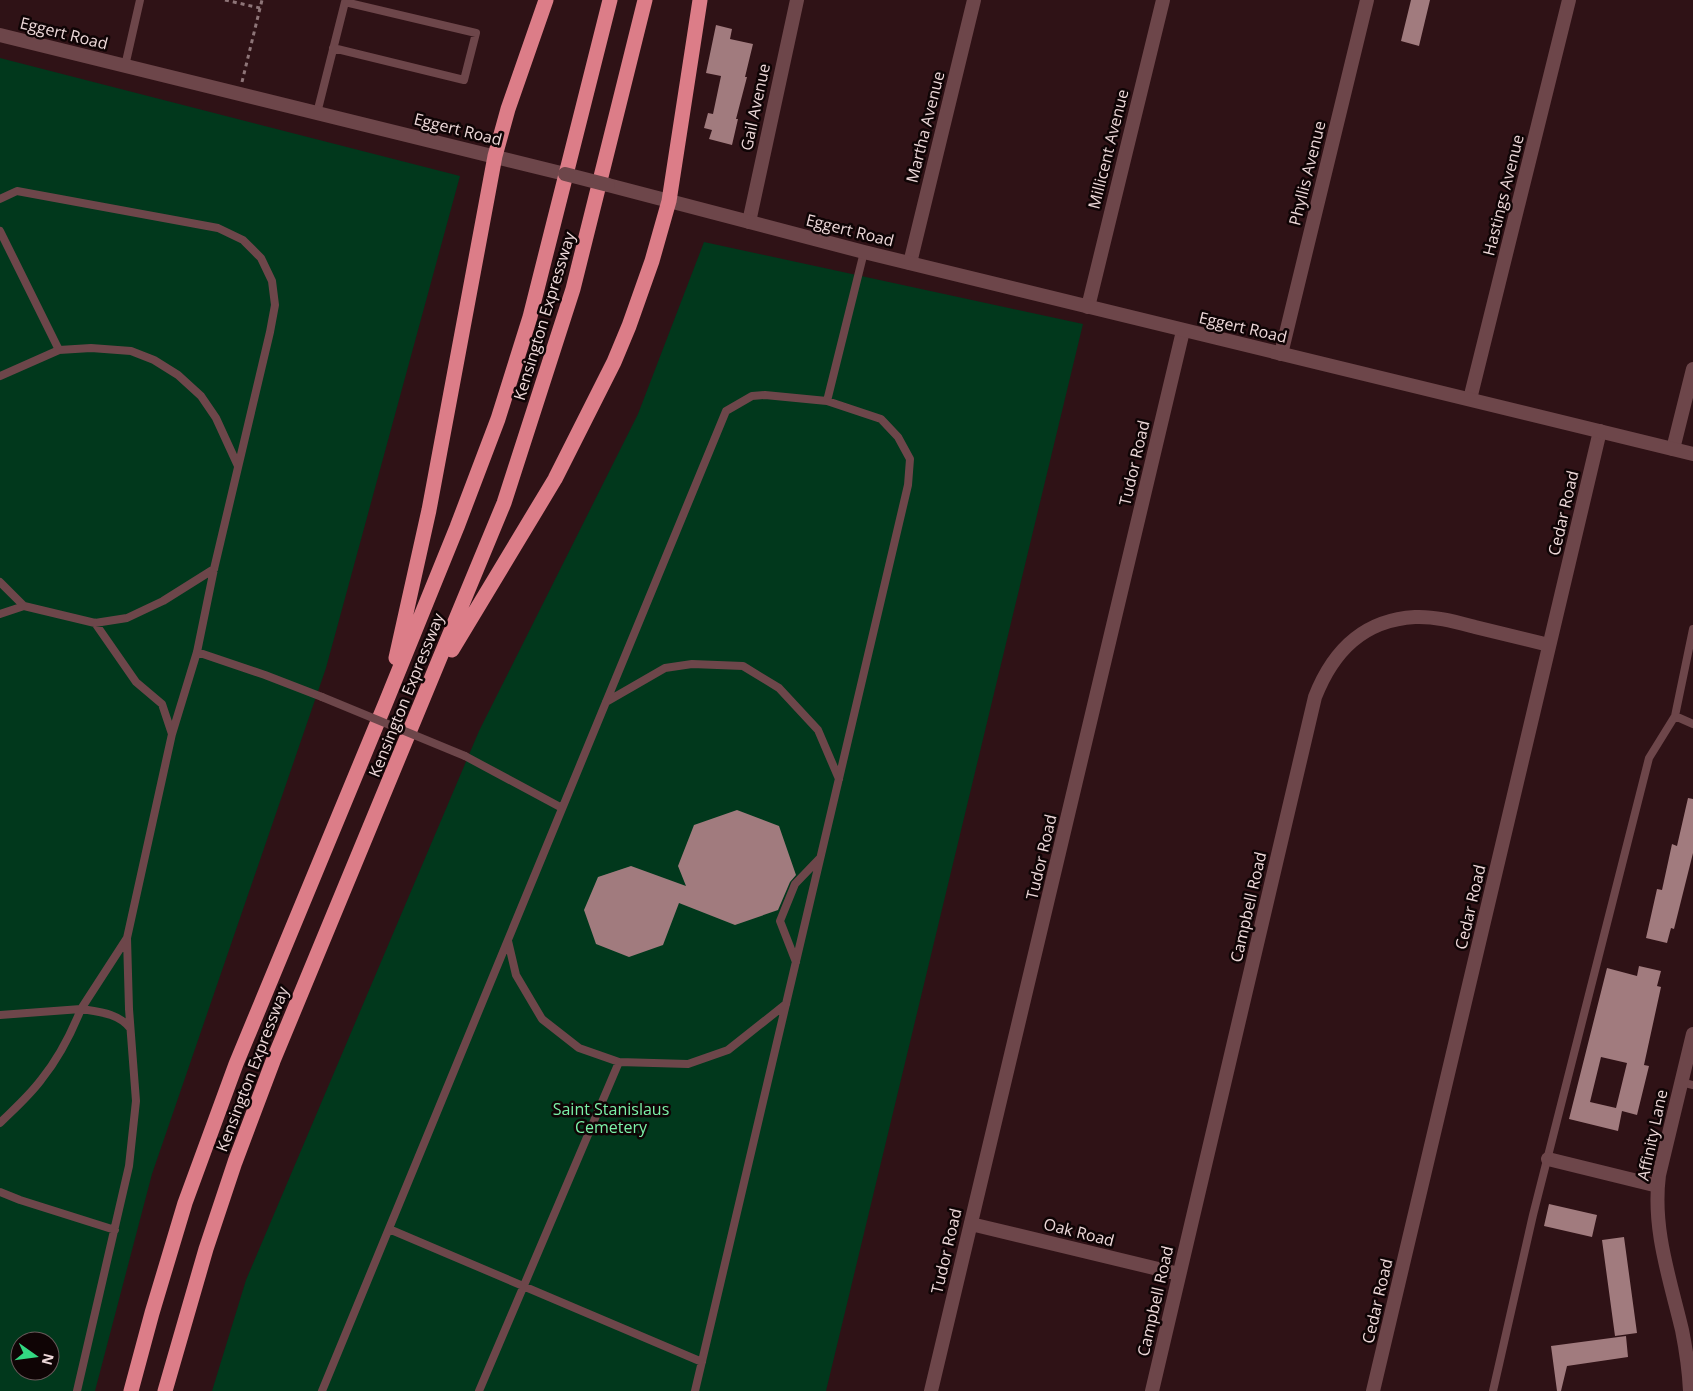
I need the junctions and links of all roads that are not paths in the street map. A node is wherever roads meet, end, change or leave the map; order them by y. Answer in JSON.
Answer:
{"nodes":[{"id":1,"x":140,"y":0,"type":"edge"},
{"id":2,"x":546,"y":0,"type":"edge"},
{"id":3,"x":610,"y":0,"type":"edge"},
{"id":4,"x":645,"y":0,"type":"edge"},
{"id":5,"x":700,"y":0,"type":"edge"},
{"id":6,"x":797,"y":0,"type":"edge"},
{"id":7,"x":974,"y":0,"type":"edge"},
{"id":8,"x":1163,"y":0,"type":"edge"},
{"id":9,"x":1367,"y":0,"type":"edge"},
{"id":10,"x":1569,"y":0,"type":"edge"},
{"id":11,"x":0,"y":35,"type":"edge"},
{"id":12,"x":333,"y":48,"type":"junction"},
{"id":13,"x":125,"y":66,"type":"junction"},
{"id":14,"x":317,"y":113,"type":"junction"},
{"id":15,"x":502,"y":158,"type":"junction"},
{"id":16,"x":0,"y":199,"type":"edge"},
{"id":17,"x":666,"y":200,"type":"junction"},
{"id":18,"x":748,"y":222,"type":"junction"},
{"id":19,"x":0,"y":231,"type":"edge"},
{"id":20,"x":864,"y":252,"type":"junction"},
{"id":21,"x":910,"y":263,"type":"junction"},
{"id":22,"x":1088,"y":306,"type":"junction"},
{"id":23,"x":1183,"y":330,"type":"junction"},
{"id":24,"x":59,"y":350,"type":"junction"},
{"id":25,"x":1281,"y":354,"type":"junction"},
{"id":26,"x":1693,"y":369,"type":"edge"},
{"id":27,"x":0,"y":376,"type":"edge"},
{"id":28,"x":1470,"y":399,"type":"junction"},
{"id":29,"x":826,"y":401,"type":"junction"},
{"id":30,"x":1600,"y":431,"type":"junction"},
{"id":31,"x":1673,"y":449,"type":"junction"},
{"id":32,"x":1693,"y":454,"type":"edge"},
{"id":33,"x":238,"y":466,"type":"junction"},
{"id":34,"x":214,"y":569,"type":"junction"},
{"id":35,"x":0,"y":582,"type":"edge"},
{"id":36,"x":24,"y":606,"type":"junction"},
{"id":37,"x":0,"y":614,"type":"edge"},
{"id":38,"x":95,"y":623,"type":"junction"},
{"id":39,"x":1693,"y":629,"type":"edge"},
{"id":40,"x":1550,"y":645,"type":"junction"},
{"id":41,"x":197,"y":652,"type":"junction"},
{"id":42,"x":428,"y":689,"type":"junction"},
{"id":43,"x":386,"y":702,"type":"junction"},
{"id":44,"x":606,"y":702,"type":"junction"},
{"id":45,"x":1675,"y":716,"type":"junction"},
{"id":46,"x":1693,"y":724,"type":"edge"},
{"id":47,"x":172,"y":734,"type":"junction"},
{"id":48,"x":839,"y":779,"type":"junction"},
{"id":49,"x":562,"y":808,"type":"junction"},
{"id":50,"x":820,"y":857,"type":"junction"},
{"id":51,"x":127,"y":938,"type":"junction"},
{"id":52,"x":508,"y":941,"type":"junction"},
{"id":53,"x":796,"y":962,"type":"junction"},
{"id":54,"x":786,"y":1004,"type":"junction"},
{"id":55,"x":81,"y":1009,"type":"junction"},
{"id":56,"x":0,"y":1014,"type":"edge"},
{"id":57,"x":131,"y":1030,"type":"junction"},
{"id":58,"x":1693,"y":1034,"type":"edge"},
{"id":59,"x":619,"y":1062,"type":"junction"},
{"id":60,"x":1687,"y":1083,"type":"edge"},
{"id":61,"x":0,"y":1123,"type":"edge"},
{"id":62,"x":1548,"y":1159,"type":"junction"},
{"id":63,"x":1658,"y":1186,"type":"junction"},
{"id":64,"x":0,"y":1192,"type":"edge"},
{"id":65,"x":971,"y":1224,"type":"junction"},
{"id":66,"x":389,"y":1229,"type":"junction"},
{"id":67,"x":115,"y":1230,"type":"junction"},
{"id":68,"x":1179,"y":1274,"type":"junction"},
{"id":69,"x":524,"y":1286,"type":"junction"},
{"id":70,"x":702,"y":1362,"type":"junction"},
{"id":71,"x":77,"y":1391,"type":"edge"},
{"id":72,"x":131,"y":1391,"type":"edge"},
{"id":73,"x":165,"y":1391,"type":"edge"},
{"id":74,"x":322,"y":1391,"type":"edge"},
{"id":75,"x":479,"y":1391,"type":"edge"},
{"id":76,"x":695,"y":1391,"type":"edge"},
{"id":77,"x":931,"y":1391,"type":"edge"},
{"id":78,"x":1152,"y":1391,"type":"edge"},
{"id":79,"x":1374,"y":1391,"type":"edge"},
{"id":80,"x":1493,"y":1391,"type":"edge"},
{"id":81,"x":1690,"y":1391,"type":"edge"}],
"edges":[{"from":1,"to":13,"type":"lane"},
{"from":2,"to":15,"type":"highway"},
{"from":3,"to":43,"type":"highway","name":"Kensington Expressway"},
{"from":4,"to":42,"type":"highway","name":"Kensington Expressway"},
{"from":5,"to":17,"type":"highway"},
{"from":6,"to":18,"type":"street","name":"Gail Avenue"},
{"from":7,"to":21,"type":"street","name":"Martha Avenue"},
{"from":8,"to":22,"type":"street","name":"Millicent Avenue"},
{"from":9,"to":25,"type":"street","name":"Phyllis Avenue"},
{"from":10,"to":28,"type":"street","name":"Hastings Avenue"},
{"from":11,"to":13,"type":"street","name":"Eggert Road"},
{"from":12,"to":12,"type":"lane"},
{"from":12,"to":14,"type":"lane"},
{"from":13,"to":14,"type":"street","name":"Eggert Road"},
{"from":14,"to":15,"type":"street","name":"Eggert Road"},
{"from":15,"to":17,"type":"street","name":"Eggert Road","bridge":true},
{"from":15,"to":43,"type":"highway"},
{"from":16,"to":33,"type":"lane"},
{"from":17,"to":18,"type":"street","name":"Eggert Road"},
{"from":17,"to":42,"type":"highway"},
{"from":18,"to":20,"type":"street","name":"Eggert Road"},
{"from":19,"to":24,"type":"lane"},
{"from":20,"to":21,"type":"street","name":"Eggert Road"},
{"from":20,"to":29,"type":"lane"},
{"from":21,"to":22,"type":"street","name":"Eggert Road"},
{"from":22,"to":23,"type":"street","name":"Eggert Road"},
{"from":23,"to":25,"type":"street","name":"Eggert Road"},
{"from":23,"to":65,"type":"street","name":"Tudor Road"},
{"from":24,"to":27,"type":"lane"},
{"from":24,"to":33,"type":"lane"},
{"from":25,"to":28,"type":"street","name":"Eggert Road"},
{"from":26,"to":31,"type":"street"},
{"from":28,"to":30,"type":"street","name":"Eggert Road"},
{"from":29,"to":44,"type":"lane"},
{"from":29,"to":48,"type":"lane"},
{"from":30,"to":31,"type":"street","name":"Eggert Road"},
{"from":30,"to":40,"type":"street","name":"Cedar Road"},
{"from":31,"to":32,"type":"street","name":"Eggert Road"},
{"from":33,"to":34,"type":"lane"},
{"from":34,"to":38,"type":"lane"},
{"from":34,"to":41,"type":"lane"},
{"from":35,"to":36,"type":"lane"},
{"from":36,"to":37,"type":"lane"},
{"from":36,"to":38,"type":"lane"},
{"from":38,"to":47,"type":"lane"},
{"from":39,"to":45,"type":"lane"},
{"from":40,"to":68,"type":"street","name":"Campbell Road"},
{"from":40,"to":79,"type":"street","name":"Cedar Road"},
{"from":41,"to":47,"type":"lane"},
{"from":41,"to":49,"type":"lane","bridge":true},
{"from":42,"to":73,"type":"highway","name":"Kensington Expressway"},
{"from":43,"to":72,"type":"highway","name":"Kensington Expressway"},
{"from":44,"to":48,"type":"lane"},
{"from":44,"to":49,"type":"lane"},
{"from":45,"to":46,"type":"lane"},
{"from":45,"to":62,"type":"lane"},
{"from":47,"to":51,"type":"lane"},
{"from":48,"to":50,"type":"lane"},
{"from":49,"to":52,"type":"lane"},
{"from":50,"to":53,"type":"lane"},
{"from":50,"to":53,"type":"lane"},
{"from":51,"to":55,"type":"lane"},
{"from":51,"to":57,"type":"lane"},
{"from":52,"to":59,"type":"lane"},
{"from":52,"to":66,"type":"lane"},
{"from":53,"to":54,"type":"lane"},
{"from":54,"to":59,"type":"lane"},
{"from":54,"to":70,"type":"lane"},
{"from":55,"to":56,"type":"lane"},
{"from":55,"to":57,"type":"lane"},
{"from":55,"to":61,"type":"lane"},
{"from":57,"to":67,"type":"lane"},
{"from":58,"to":60,"type":"street","name":"Affinity Lane"},
{"from":59,"to":69,"type":"lane"},
{"from":60,"to":63,"type":"street","name":"Affinity Lane"},
{"from":62,"to":63,"type":"street"},
{"from":62,"to":80,"type":"lane"},
{"from":63,"to":81,"type":"street","name":"Affinity Lane"},
{"from":64,"to":67,"type":"lane"},
{"from":65,"to":68,"type":"street","name":"Oak Road"},
{"from":65,"to":77,"type":"street","name":"Tudor Road"},
{"from":66,"to":69,"type":"lane"},
{"from":66,"to":74,"type":"lane"},
{"from":67,"to":71,"type":"lane"},
{"from":68,"to":78,"type":"street","name":"Campbell Road"},
{"from":69,"to":70,"type":"lane"},
{"from":69,"to":75,"type":"lane"},
{"from":70,"to":76,"type":"lane"}]}
